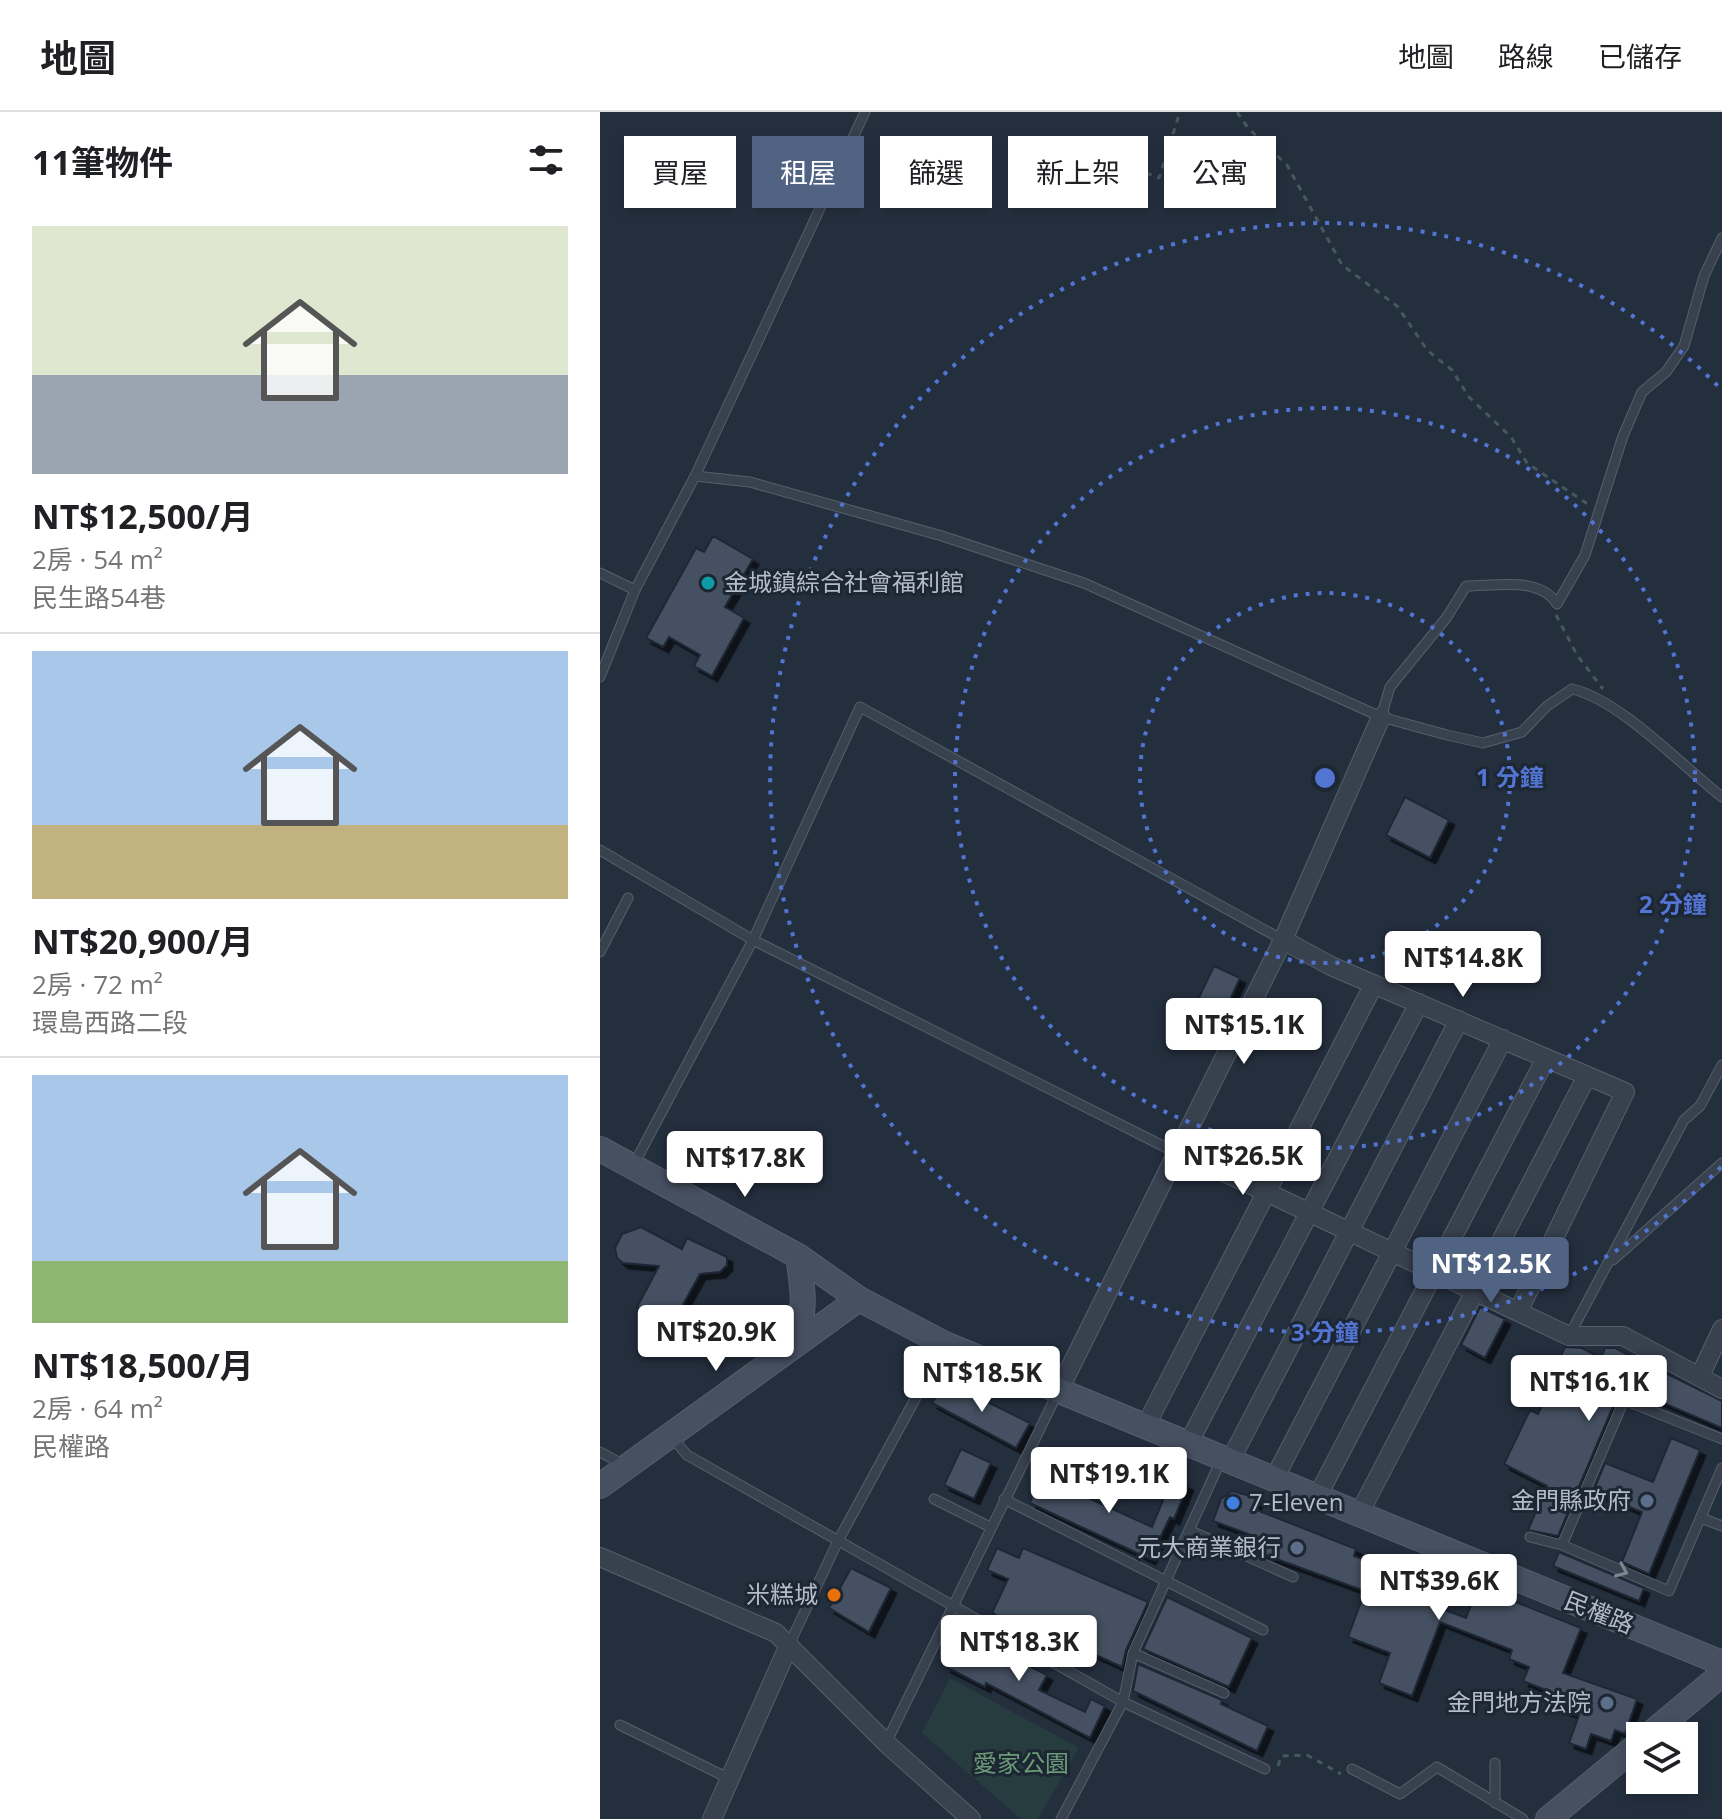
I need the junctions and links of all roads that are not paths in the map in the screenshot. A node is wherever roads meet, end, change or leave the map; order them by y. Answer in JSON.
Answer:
{"nodes":[{"id":1,"x":865,"y":112,"type":"edge"},
{"id":2,"x":1722,"y":238,"type":"edge"},
{"id":3,"x":695,"y":476,"type":"junction"},
{"id":4,"x":600,"y":573,"type":"edge"},
{"id":5,"x":635,"y":590,"type":"junction"},
{"id":6,"x":600,"y":677,"type":"edge"},
{"id":7,"x":1381,"y":717,"type":"junction"},
{"id":8,"x":1722,"y":797,"type":"edge"},
{"id":9,"x":600,"y":850,"type":"edge"},
{"id":10,"x":628,"y":898,"type":"dead end"},
{"id":11,"x":753,"y":940,"type":"junction"},
{"id":12,"x":1283,"y":940,"type":"junction"},
{"id":13,"x":600,"y":952,"type":"edge"},
{"id":14,"x":1374,"y":984,"type":"junction"},
{"id":15,"x":1419,"y":1003,"type":"junction"},
{"id":16,"x":1459,"y":1020,"type":"junction"},
{"id":17,"x":1503,"y":1039,"type":"junction"},
{"id":18,"x":1546,"y":1058,"type":"junction"},
{"id":19,"x":1722,"y":1065,"type":"edge"},
{"id":20,"x":1587,"y":1076,"type":"junction"},
{"id":21,"x":600,"y":1149,"type":"edge"},
{"id":22,"x":1177,"y":1153,"type":"junction"},
{"id":23,"x":1722,"y":1163,"type":"edge"},
{"id":24,"x":633,"y":1166,"type":"junction"},
{"id":25,"x":1268,"y":1193,"type":"junction"},
{"id":26,"x":1309,"y":1212,"type":"junction"},
{"id":27,"x":1352,"y":1232,"type":"junction"},
{"id":28,"x":1392,"y":1252,"type":"junction"},
{"id":29,"x":798,"y":1256,"type":"junction"},
{"id":30,"x":1607,"y":1264,"type":"junction"},
{"id":31,"x":1433,"y":1271,"type":"junction"},
{"id":32,"x":1475,"y":1291,"type":"junction"},
{"id":33,"x":859,"y":1299,"type":"junction"},
{"id":34,"x":1518,"y":1312,"type":"junction"},
{"id":35,"x":1722,"y":1329,"type":"edge"},
{"id":36,"x":1569,"y":1336,"type":"junction"},
{"id":37,"x":794,"y":1344,"type":"junction"},
{"id":38,"x":945,"y":1344,"type":"junction"},
{"id":39,"x":1700,"y":1376,"type":"junction"},
{"id":40,"x":1722,"y":1389,"type":"edge"},
{"id":41,"x":1058,"y":1392,"type":"junction"},
{"id":42,"x":1145,"y":1427,"type":"junction"},
{"id":43,"x":671,"y":1436,"type":"junction"},
{"id":44,"x":1722,"y":1439,"type":"edge"},
{"id":45,"x":1188,"y":1444,"type":"junction"},
{"id":46,"x":600,"y":1452,"type":"edge"},
{"id":47,"x":1226,"y":1460,"type":"junction"},
{"id":48,"x":629,"y":1467,"type":"junction"},
{"id":49,"x":1722,"y":1468,"type":"edge"},
{"id":50,"x":1274,"y":1479,"type":"junction"},
{"id":51,"x":1719,"y":1485,"type":"edge"},
{"id":52,"x":600,"y":1486,"type":"edge"},
{"id":53,"x":1317,"y":1497,"type":"junction"},
{"id":54,"x":934,"y":1499,"type":"dead end"},
{"id":55,"x":1004,"y":1499,"type":"junction"},
{"id":56,"x":1359,"y":1514,"type":"junction"},
{"id":57,"x":1701,"y":1518,"type":"junction"},
{"id":58,"x":1722,"y":1526,"type":"edge"},
{"id":59,"x":990,"y":1527,"type":"junction"},
{"id":60,"x":1189,"y":1530,"type":"junction"},
{"id":61,"x":1530,"y":1537,"type":"dead end"},
{"id":62,"x":838,"y":1541,"type":"junction"},
{"id":63,"x":1562,"y":1545,"type":"junction"},
{"id":64,"x":600,"y":1557,"type":"edge"},
{"id":65,"x":1293,"y":1577,"type":"dead end"},
{"id":66,"x":1165,"y":1583,"type":"junction"},
{"id":67,"x":955,"y":1606,"type":"junction"},
{"id":68,"x":1263,"y":1630,"type":"dead end"},
{"id":69,"x":789,"y":1645,"type":"junction"},
{"id":70,"x":1133,"y":1653,"type":"junction"},
{"id":71,"x":1722,"y":1663,"type":"edge"},
{"id":72,"x":1722,"y":1674,"type":"edge"},
{"id":73,"x":1224,"y":1693,"type":"dead end"},
{"id":74,"x":1123,"y":1702,"type":"junction"},
{"id":75,"x":1665,"y":1722,"type":"edge"},
{"id":76,"x":620,"y":1725,"type":"dead end"},
{"id":77,"x":886,"y":1743,"type":"junction"},
{"id":78,"x":1626,"y":1755,"type":"edge"},
{"id":79,"x":1495,"y":1763,"type":"dead end"},
{"id":80,"x":1265,"y":1769,"type":"road end"},
{"id":81,"x":1352,"y":1769,"type":"road end"},
{"id":82,"x":730,"y":1779,"type":"junction"},
{"id":83,"x":1495,"y":1803,"type":"junction"},
{"id":84,"x":712,"y":1819,"type":"edge"},
{"id":85,"x":971,"y":1819,"type":"edge"},
{"id":86,"x":1061,"y":1819,"type":"edge"},
{"id":87,"x":1523,"y":1819,"type":"edge"},
{"id":88,"x":1548,"y":1819,"type":"edge"}],
"edges":[{"from":1,"to":3,"type":"lane"},
{"from":2,"to":7,"type":"lane"},
{"from":3,"to":5,"type":"lane"},
{"from":3,"to":7,"type":"lane"},
{"from":4,"to":5,"type":"lane"},
{"from":5,"to":6,"type":"lane"},
{"from":7,"to":8,"type":"lane"},
{"from":7,"to":12,"type":"street"},
{"from":9,"to":11,"type":"lane"},
{"from":10,"to":13,"type":"lane"},
{"from":11,"to":12,"type":"lane"},
{"from":11,"to":22,"type":"lane"},
{"from":11,"to":24,"type":"lane"},
{"from":12,"to":14,"type":"street"},
{"from":12,"to":22,"type":"street"},
{"from":14,"to":15,"type":"street"},
{"from":14,"to":25,"type":"street"},
{"from":15,"to":16,"type":"street"},
{"from":15,"to":26,"type":"street"},
{"from":16,"to":17,"type":"street"},
{"from":16,"to":27,"type":"street"},
{"from":17,"to":18,"type":"street"},
{"from":17,"to":28,"type":"street"},
{"from":18,"to":20,"type":"street"},
{"from":18,"to":31,"type":"street"},
{"from":19,"to":30,"type":"lane"},
{"from":20,"to":32,"type":"street"},
{"from":20,"to":34,"type":"street"},
{"from":21,"to":24,"type":"main road","name":"民權路"},
{"from":22,"to":25,"type":"street"},
{"from":22,"to":41,"type":"street"},
{"from":23,"to":30,"type":"lane"},
{"from":24,"to":29,"type":"main road","name":"民權路"},
{"from":25,"to":26,"type":"street"},
{"from":25,"to":42,"type":"street"},
{"from":26,"to":27,"type":"street"},
{"from":26,"to":45,"type":"street"},
{"from":27,"to":28,"type":"street"},
{"from":27,"to":47,"type":"street"},
{"from":28,"to":31,"type":"street"},
{"from":28,"to":50,"type":"street"},
{"from":29,"to":33,"type":"main road","name":"民權路"},
{"from":29,"to":37,"type":"main road"},
{"from":30,"to":36,"type":"lane"},
{"from":31,"to":32,"type":"street"},
{"from":31,"to":53,"type":"street"},
{"from":32,"to":34,"type":"street"},
{"from":32,"to":56,"type":"street"},
{"from":33,"to":37,"type":"main road"},
{"from":33,"to":38,"type":"main road","name":"民權路"},
{"from":34,"to":36,"type":"street"},
{"from":35,"to":39,"type":"street"},
{"from":36,"to":39,"type":"street"},
{"from":37,"to":43,"type":"main road"},
{"from":38,"to":41,"type":"main road","name":"民權路"},
{"from":38,"to":62,"type":"lane"},
{"from":39,"to":40,"type":"street"},
{"from":41,"to":42,"type":"main road","name":"民權路"},
{"from":41,"to":55,"type":"lane"},
{"from":42,"to":45,"type":"main road","name":"民權路"},
{"from":43,"to":48,"type":"main road"},
{"from":43,"to":62,"type":"lane"},
{"from":44,"to":63,"type":"lane"},
{"from":45,"to":47,"type":"main road","name":"民權路"},
{"from":46,"to":48,"type":"lane"},
{"from":47,"to":50,"type":"main road","name":"民權路"},
{"from":47,"to":60,"type":"lane"},
{"from":48,"to":52,"type":"main road"},
{"from":49,"to":51,"type":"lane"},
{"from":50,"to":53,"type":"main road","name":"民權路"},
{"from":51,"to":57,"type":"lane"},
{"from":53,"to":56,"type":"main road","name":"民權路"},
{"from":54,"to":59,"type":"lane"},
{"from":55,"to":59,"type":"lane"},
{"from":55,"to":66,"type":"lane"},
{"from":56,"to":71,"type":"main road","name":"民權路"},
{"from":57,"to":58,"type":"lane"},
{"from":63,"to":57,"type":"lane","one_way":true},
{"from":59,"to":67,"type":"lane"},
{"from":60,"to":65,"type":"lane"},
{"from":60,"to":66,"type":"lane"},
{"from":61,"to":63,"type":"lane"},
{"from":62,"to":67,"type":"lane"},
{"from":62,"to":69,"type":"lane"},
{"from":64,"to":69,"type":"street"},
{"from":66,"to":68,"type":"lane"},
{"from":66,"to":70,"type":"lane"},
{"from":67,"to":74,"type":"lane"},
{"from":67,"to":77,"type":"lane"},
{"from":69,"to":77,"type":"street"},
{"from":69,"to":82,"type":"street"},
{"from":70,"to":73,"type":"lane"},
{"from":70,"to":74,"type":"lane"},
{"from":72,"to":75,"type":"main road"},
{"from":74,"to":80,"type":"lane"},
{"from":74,"to":86,"type":"lane"},
{"from":76,"to":82,"type":"lane"},
{"from":77,"to":85,"type":"street"},
{"from":78,"to":88,"type":"main road"},
{"from":79,"to":83,"type":"lane"},
{"from":81,"to":83,"type":"lane"},
{"from":82,"to":84,"type":"street"},
{"from":83,"to":87,"type":"lane"}]}
